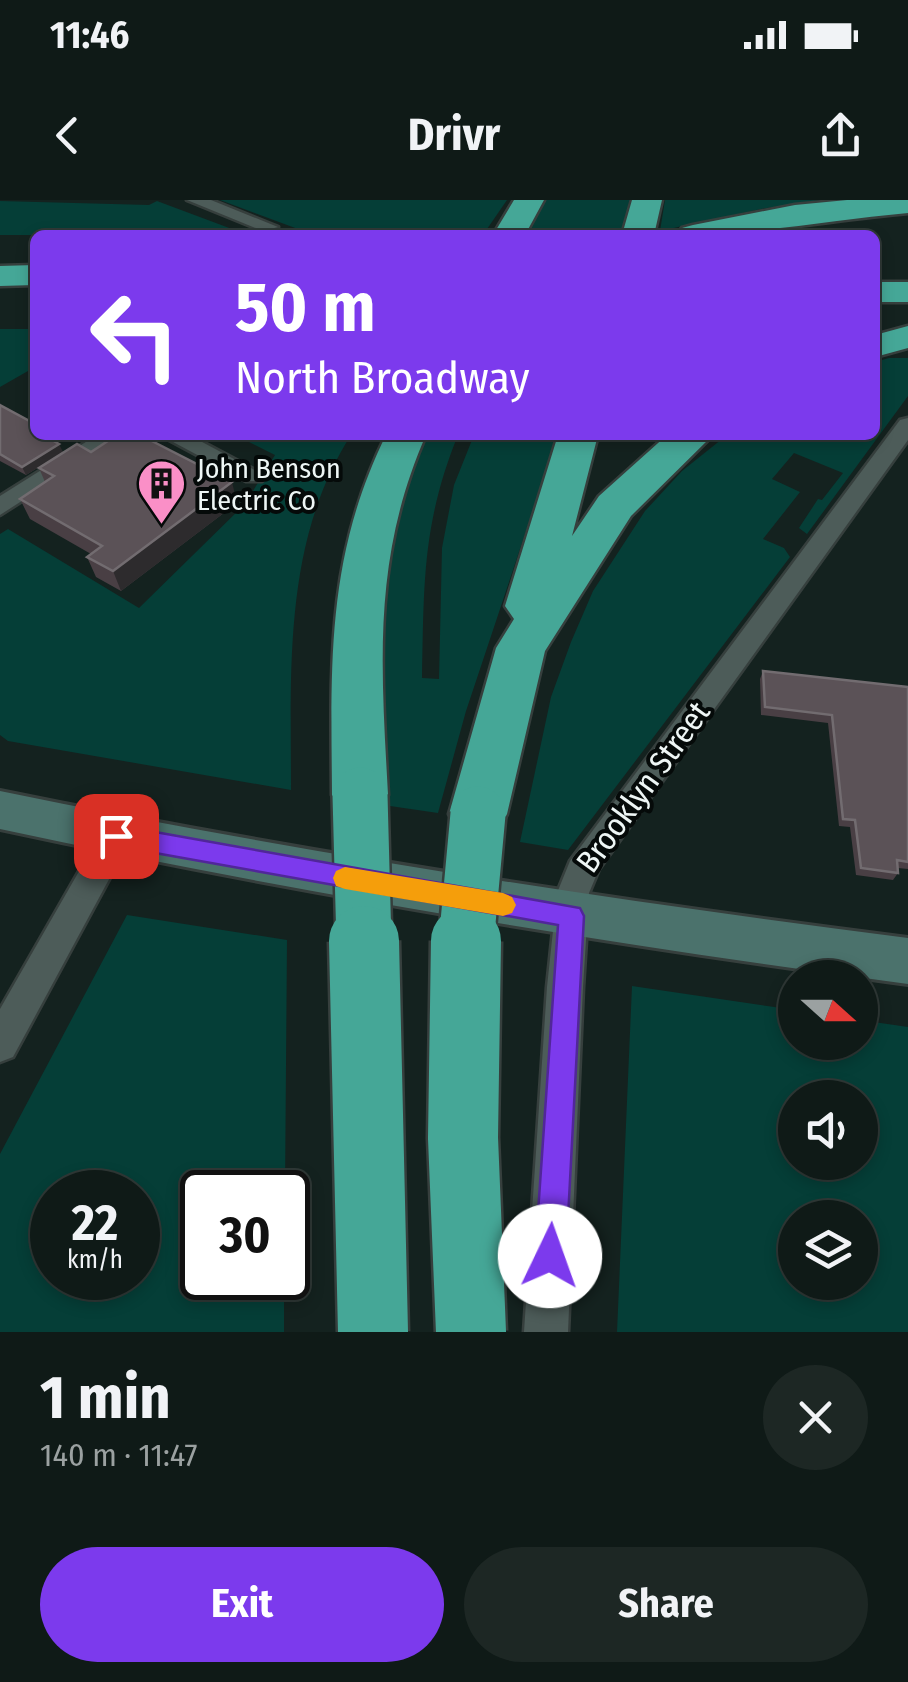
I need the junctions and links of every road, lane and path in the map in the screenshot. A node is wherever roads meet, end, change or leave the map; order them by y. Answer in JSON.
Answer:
{"nodes":[{"id":1,"x":195,"y":200,"type":"edge"},
{"id":2,"x":529,"y":200,"type":"edge"},
{"id":3,"x":908,"y":204,"type":"edge"},
{"id":4,"x":269,"y":228,"type":"dead end"},
{"id":5,"x":512,"y":230,"type":"edge"},
{"id":6,"x":713,"y":230,"type":"edge"},
{"id":7,"x":880,"y":266,"type":"edge"},
{"id":8,"x":908,"y":266,"type":"edge"},
{"id":9,"x":880,"y":292,"type":"edge"},
{"id":10,"x":908,"y":292,"type":"edge"},
{"id":11,"x":908,"y":337,"type":"edge"},
{"id":12,"x":880,"y":345,"type":"edge"},
{"id":13,"x":880,"y":346,"type":"edge"},
{"id":14,"x":908,"y":348,"type":"edge"},
{"id":15,"x":908,"y":425,"type":"edge"},
{"id":16,"x":105,"y":440,"type":"edge"},
{"id":17,"x":182,"y":440,"type":"edge"},
{"id":18,"x":381,"y":440,"type":"edge"},
{"id":19,"x":404,"y":440,"type":"edge"},
{"id":20,"x":576,"y":440,"type":"edge"},
{"id":21,"x":686,"y":440,"type":"edge"},
{"id":22,"x":894,"y":467,"type":"edge"},
{"id":23,"x":254,"y":476,"type":"dead end"},
{"id":24,"x":377,"y":497,"type":"junction"},
{"id":25,"x":0,"y":507,"type":"edge"},
{"id":26,"x":520,"y":648,"type":"junction"},
{"id":27,"x":0,"y":810,"type":"edge"},
{"id":28,"x":116,"y":836,"type":"junction"},
{"id":29,"x":571,"y":916,"type":"junction"},
{"id":30,"x":908,"y":961,"type":"edge"},
{"id":31,"x":0,"y":1044,"type":"edge"},
{"id":32,"x":373,"y":1332,"type":"edge"},
{"id":33,"x":471,"y":1332,"type":"edge"},
{"id":34,"x":546,"y":1332,"type":"edge"}],
"edges":[{"from":1,"to":4,"type":"street"},
{"from":2,"to":5,"type":"highway"},
{"from":3,"to":6,"type":"highway"},
{"from":7,"to":8,"type":"highway"},
{"from":9,"to":10,"type":"highway"},
{"from":11,"to":12,"type":"highway"},
{"from":13,"to":14,"type":"highway"},
{"from":15,"to":22,"type":"street","name":"Brooklyn Street"},
{"from":16,"to":25,"type":"street"},
{"from":17,"to":23,"type":"street"},
{"from":18,"to":24,"type":"highway"},
{"from":19,"to":24,"type":"highway"},
{"from":20,"to":26,"type":"highway"},
{"from":21,"to":26,"type":"highway"},
{"from":22,"to":29,"type":"street","name":"Brooklyn Street"},
{"from":24,"to":32,"type":"highway","bridge":true},
{"from":26,"to":33,"type":"highway","bridge":true},
{"from":27,"to":28,"type":"main road"},
{"from":28,"to":29,"type":"main road"},
{"from":28,"to":31,"type":"street"},
{"from":29,"to":30,"type":"main road"},
{"from":29,"to":34,"type":"street","name":"Brooklyn Street"}]}
